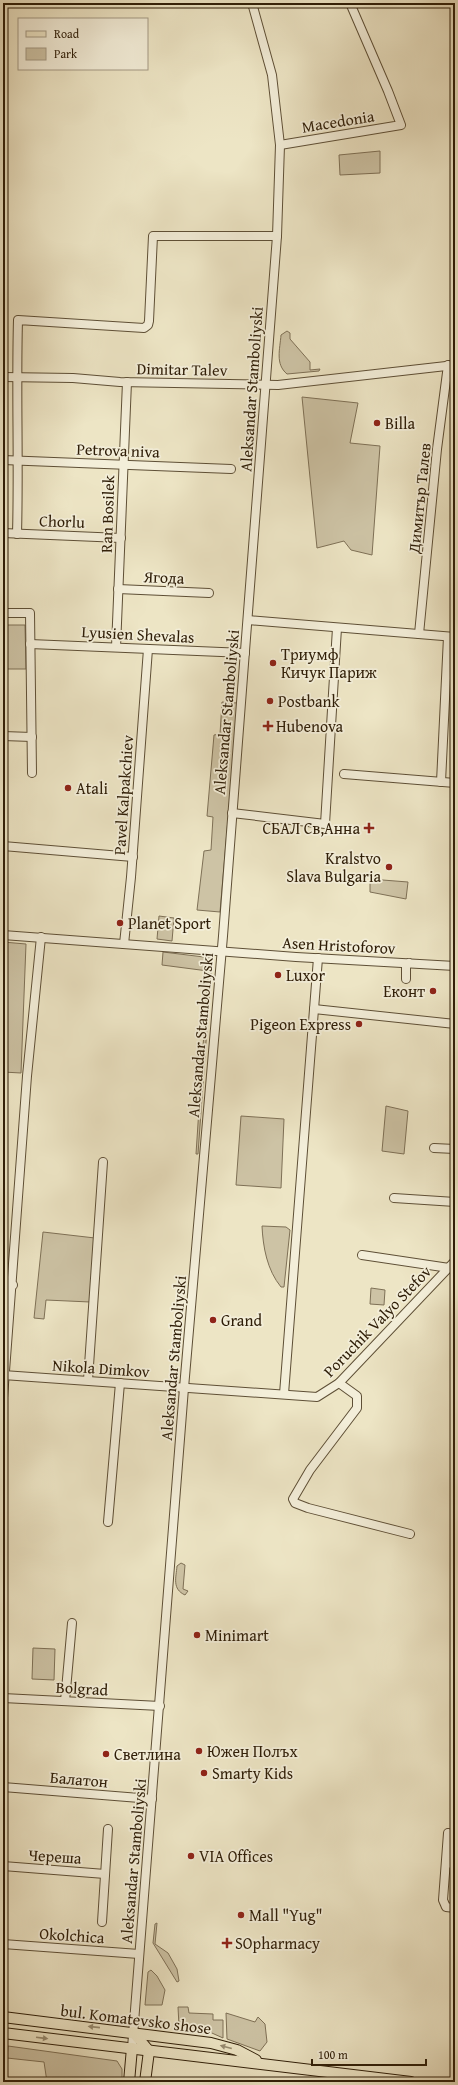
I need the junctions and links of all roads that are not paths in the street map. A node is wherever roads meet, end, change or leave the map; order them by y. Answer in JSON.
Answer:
{"nodes":[{"id":1,"x":252,"y":3,"type":"edge"},
{"id":2,"x":350,"y":3,"type":"edge"},
{"id":3,"x":280,"y":145,"type":"junction"},
{"id":4,"x":277,"y":236,"type":"junction"},
{"id":5,"x":452,"y":365,"type":"edge"},
{"id":6,"x":3,"y":377,"type":"edge"},
{"id":7,"x":17,"y":379,"type":"junction"},
{"id":8,"x":126,"y":382,"type":"junction"},
{"id":9,"x":266,"y":385,"type":"junction"},
{"id":10,"x":3,"y":460,"type":"edge"},
{"id":11,"x":19,"y":461,"type":"junction"},
{"id":12,"x":123,"y":464,"type":"junction"},
{"id":13,"x":231,"y":468,"type":"dead end"},
{"id":14,"x":3,"y":533,"type":"edge"},
{"id":15,"x":17,"y":534,"type":"junction"},
{"id":16,"x":120,"y":538,"type":"junction"},
{"id":17,"x":118,"y":589,"type":"junction"},
{"id":18,"x":208,"y":593,"type":"dead end"},
{"id":19,"x":3,"y":613,"type":"edge"},
{"id":20,"x":248,"y":620,"type":"junction"},
{"id":21,"x":338,"y":628,"type":"junction"},
{"id":22,"x":419,"y":634,"type":"junction"},
{"id":23,"x":452,"y":637,"type":"edge"},
{"id":24,"x":30,"y":644,"type":"junction"},
{"id":25,"x":116,"y":647,"type":"junction"},
{"id":26,"x":148,"y":649,"type":"junction"},
{"id":27,"x":245,"y":653,"type":"junction"},
{"id":28,"x":3,"y":736,"type":"edge"},
{"id":29,"x":32,"y":737,"type":"junction"},
{"id":30,"x":32,"y":773,"type":"dead end"},
{"id":31,"x":344,"y":774,"type":"dead end"},
{"id":32,"x":441,"y":782,"type":"junction"},
{"id":33,"x":455,"y":783,"type":"edge"},
{"id":34,"x":232,"y":813,"type":"junction"},
{"id":35,"x":3,"y":846,"type":"edge"},
{"id":36,"x":133,"y":857,"type":"junction"},
{"id":37,"x":3,"y":935,"type":"edge"},
{"id":38,"x":41,"y":937,"type":"junction"},
{"id":39,"x":124,"y":944,"type":"junction"},
{"id":40,"x":221,"y":951,"type":"junction"},
{"id":41,"x":318,"y":958,"type":"junction"},
{"id":42,"x":409,"y":963,"type":"junction"},
{"id":43,"x":455,"y":966,"type":"edge"},
{"id":44,"x":406,"y":979,"type":"dead end"},
{"id":45,"x":314,"y":1009,"type":"junction"},
{"id":46,"x":455,"y":1024,"type":"edge"},
{"id":47,"x":434,"y":1148,"type":"dead end"},
{"id":48,"x":455,"y":1149,"type":"edge"},
{"id":49,"x":103,"y":1162,"type":"dead end"},
{"id":50,"x":394,"y":1198,"type":"dead end"},
{"id":51,"x":455,"y":1202,"type":"edge"},
{"id":52,"x":362,"y":1256,"type":"dead end"},
{"id":53,"x":455,"y":1261,"type":"edge"},
{"id":54,"x":449,"y":1268,"type":"junction"},
{"id":55,"x":3,"y":1285,"type":"edge"},
{"id":56,"x":13,"y":1285,"type":"junction"},
{"id":57,"x":4,"y":1375,"type":"edge"},
{"id":58,"x":88,"y":1380,"type":"junction"},
{"id":59,"x":120,"y":1383,"type":"junction"},
{"id":60,"x":339,"y":1383,"type":"junction"},
{"id":61,"x":184,"y":1388,"type":"junction"},
{"id":62,"x":284,"y":1394,"type":"junction"},
{"id":63,"x":317,"y":1397,"type":"joint"},
{"id":64,"x":3,"y":1398,"type":"edge"},
{"id":65,"x":108,"y":1522,"type":"dead end"},
{"id":66,"x":410,"y":1534,"type":"dead end"},
{"id":67,"x":72,"y":1623,"type":"dead end"},
{"id":68,"x":3,"y":1698,"type":"edge"},
{"id":69,"x":65,"y":1701,"type":"junction"},
{"id":70,"x":160,"y":1706,"type":"junction"},
{"id":71,"x":3,"y":1787,"type":"edge"},
{"id":72,"x":152,"y":1799,"type":"junction"},
{"id":73,"x":108,"y":1829,"type":"dead end"},
{"id":74,"x":448,"y":1833,"type":"dead end"},
{"id":75,"x":446,"y":1862,"type":"junction"},
{"id":76,"x":455,"y":1864,"type":"edge"},
{"id":77,"x":3,"y":1866,"type":"edge"},
{"id":78,"x":105,"y":1874,"type":"junction"},
{"id":79,"x":455,"y":1908,"type":"edge"},
{"id":80,"x":102,"y":1922,"type":"dead end"},
{"id":81,"x":3,"y":1944,"type":"edge"},
{"id":82,"x":140,"y":1954,"type":"junction"},
{"id":83,"x":3,"y":2017,"type":"edge"},
{"id":84,"x":133,"y":2032,"type":"junction"},
{"id":85,"x":3,"y":2033,"type":"edge"},
{"id":86,"x":132,"y":2048,"type":"junction"},
{"id":87,"x":150,"y":2051,"type":"junction"},
{"id":88,"x":262,"y":2063,"type":"junction"},
{"id":89,"x":129,"y":2082,"type":"edge"},
{"id":90,"x":145,"y":2082,"type":"edge"},
{"id":91,"x":411,"y":2082,"type":"edge"}],
"edges":[{"from":1,"to":3,"type":"street","name":"Aleksandar Stamboliyski"},
{"from":2,"to":3,"type":"street","name":"Macedonia"},
{"from":3,"to":4,"type":"street","name":"Aleksandar Stamboliyski"},
{"from":4,"to":7,"type":"street"},
{"from":4,"to":9,"type":"street","name":"Aleksandar Stamboliyski"},
{"from":5,"to":9,"type":"street","name":"Dimitar Talev"},
{"from":5,"to":22,"type":"street","name":"Димитър Талев"},
{"from":6,"to":7,"type":"street","name":"Dimitar Talev"},
{"from":7,"to":8,"type":"street","name":"Dimitar Talev"},
{"from":7,"to":11,"type":"street"},
{"from":8,"to":9,"type":"street","name":"Dimitar Talev"},
{"from":8,"to":12,"type":"street","name":"Ran Bosilek"},
{"from":9,"to":20,"type":"street","name":"Aleksandar Stamboliyski"},
{"from":10,"to":11,"type":"street","name":"Petrova niva"},
{"from":11,"to":12,"type":"street","name":"Petrova niva"},
{"from":11,"to":15,"type":"street"},
{"from":12,"to":13,"type":"street","name":"Petrova niva"},
{"from":12,"to":16,"type":"street","name":"Ran Bosilek"},
{"from":14,"to":15,"type":"street","name":"Chorlu"},
{"from":15,"to":16,"type":"street","name":"Chorlu"},
{"from":16,"to":17,"type":"street","name":"Ran Bosilek"},
{"from":17,"to":18,"type":"street","name":"Ягода"},
{"from":17,"to":25,"type":"street","name":"Ran Bosilek"},
{"from":19,"to":24,"type":"street"},
{"from":20,"to":21,"type":"street"},
{"from":20,"to":27,"type":"street","name":"Aleksandar Stamboliyski"},
{"from":21,"to":22,"type":"street"},
{"from":21,"to":34,"type":"street"},
{"from":22,"to":23,"type":"street"},
{"from":23,"to":32,"type":"street"},
{"from":24,"to":25,"type":"street","name":"Lyusien Shevalas"},
{"from":24,"to":29,"type":"street"},
{"from":25,"to":26,"type":"street","name":"Lyusien Shevalas"},
{"from":26,"to":27,"type":"street","name":"Lyusien Shevalas"},
{"from":26,"to":36,"type":"street","name":"Pavel Kalpakchiev"},
{"from":27,"to":34,"type":"street","name":"Aleksandar Stamboliyski"},
{"from":28,"to":29,"type":"street"},
{"from":29,"to":30,"type":"street"},
{"from":31,"to":32,"type":"street"},
{"from":32,"to":33,"type":"street"},
{"from":34,"to":40,"type":"street","name":"Aleksandar Stamboliyski"},
{"from":35,"to":36,"type":"street"},
{"from":36,"to":39,"type":"street","name":"Pavel Kalpakchiev"},
{"from":37,"to":38,"type":"street","name":"Asen Hristoforov"},
{"from":38,"to":39,"type":"street","name":"Asen Hristoforov"},
{"from":38,"to":56,"type":"street"},
{"from":39,"to":40,"type":"street","name":"Asen Hristoforov"},
{"from":40,"to":41,"type":"street","name":"Asen Hristoforov"},
{"from":40,"to":61,"type":"street","name":"Aleksandar Stamboliyski"},
{"from":41,"to":42,"type":"street","name":"Asen Hristoforov"},
{"from":41,"to":45,"type":"street"},
{"from":42,"to":43,"type":"street","name":"Asen Hristoforov"},
{"from":42,"to":44,"type":"street"},
{"from":45,"to":46,"type":"street"},
{"from":45,"to":62,"type":"street"},
{"from":47,"to":48,"type":"street"},
{"from":49,"to":58,"type":"street"},
{"from":50,"to":51,"type":"street"},
{"from":52,"to":54,"type":"street"},
{"from":53,"to":54,"type":"street","name":"Poruchik Valyo Stefov"},
{"from":54,"to":60,"type":"street","name":"Poruchik Valyo Stefov"},
{"from":55,"to":56,"type":"street"},
{"from":56,"to":57,"type":"street"},
{"from":57,"to":58,"type":"street","name":"Nikola Dimkov"},
{"from":57,"to":64,"type":"street"},
{"from":58,"to":59,"type":"street","name":"Nikola Dimkov"},
{"from":59,"to":61,"type":"street","name":"Nikola Dimkov"},
{"from":59,"to":65,"type":"street"},
{"from":60,"to":63,"type":"street","name":"Poruchik Valyo Stefov"},
{"from":60,"to":66,"type":"street"},
{"from":61,"to":62,"type":"street","name":"Nikola Dimkov"},
{"from":61,"to":70,"type":"street","name":"Aleksandar Stamboliyski"},
{"from":62,"to":63,"type":"street","name":"Nikola Dimkov"},
{"from":67,"to":69,"type":"street"},
{"from":68,"to":69,"type":"street","name":"Bolgrad"},
{"from":69,"to":70,"type":"street","name":"Bolgrad"},
{"from":70,"to":72,"type":"street","name":"Aleksandar Stamboliyski"},
{"from":71,"to":72,"type":"street","name":"Балатон"},
{"from":72,"to":82,"type":"street","name":"Aleksandar Stamboliyski"},
{"from":73,"to":78,"type":"street"},
{"from":74,"to":75,"type":"street"},
{"from":75,"to":76,"type":"street"},
{"from":75,"to":79,"type":"street"},
{"from":77,"to":78,"type":"street","name":"Череша"},
{"from":78,"to":80,"type":"street"},
{"from":81,"to":82,"type":"street","name":"Okolchica"},
{"from":82,"to":84,"type":"street","name":"Aleksandar Stamboliyski"},
{"from":84,"to":83,"type":"main road","name":"bul. Komatevsko shose","one_way":true},
{"from":84,"to":86,"type":"street","name":"Aleksandar Stamboliyski"},
{"from":84,"to":87,"type":"main road"},
{"from":88,"to":84,"type":"main road","name":"bul. Komatevsko shose","one_way":true},
{"from":85,"to":86,"type":"main road","name":"bul. Komatevsko shose","one_way":true},
{"from":86,"to":87,"type":"main road","name":"bul. Komatevsko shose"},
{"from":86,"to":89,"type":"main road"},
{"from":87,"to":88,"type":"main road","name":"bul. Komatevsko shose"},
{"from":87,"to":90,"type":"main road"},
{"from":88,"to":91,"type":"main road","name":"bul. Komatevsko shose"}]}
